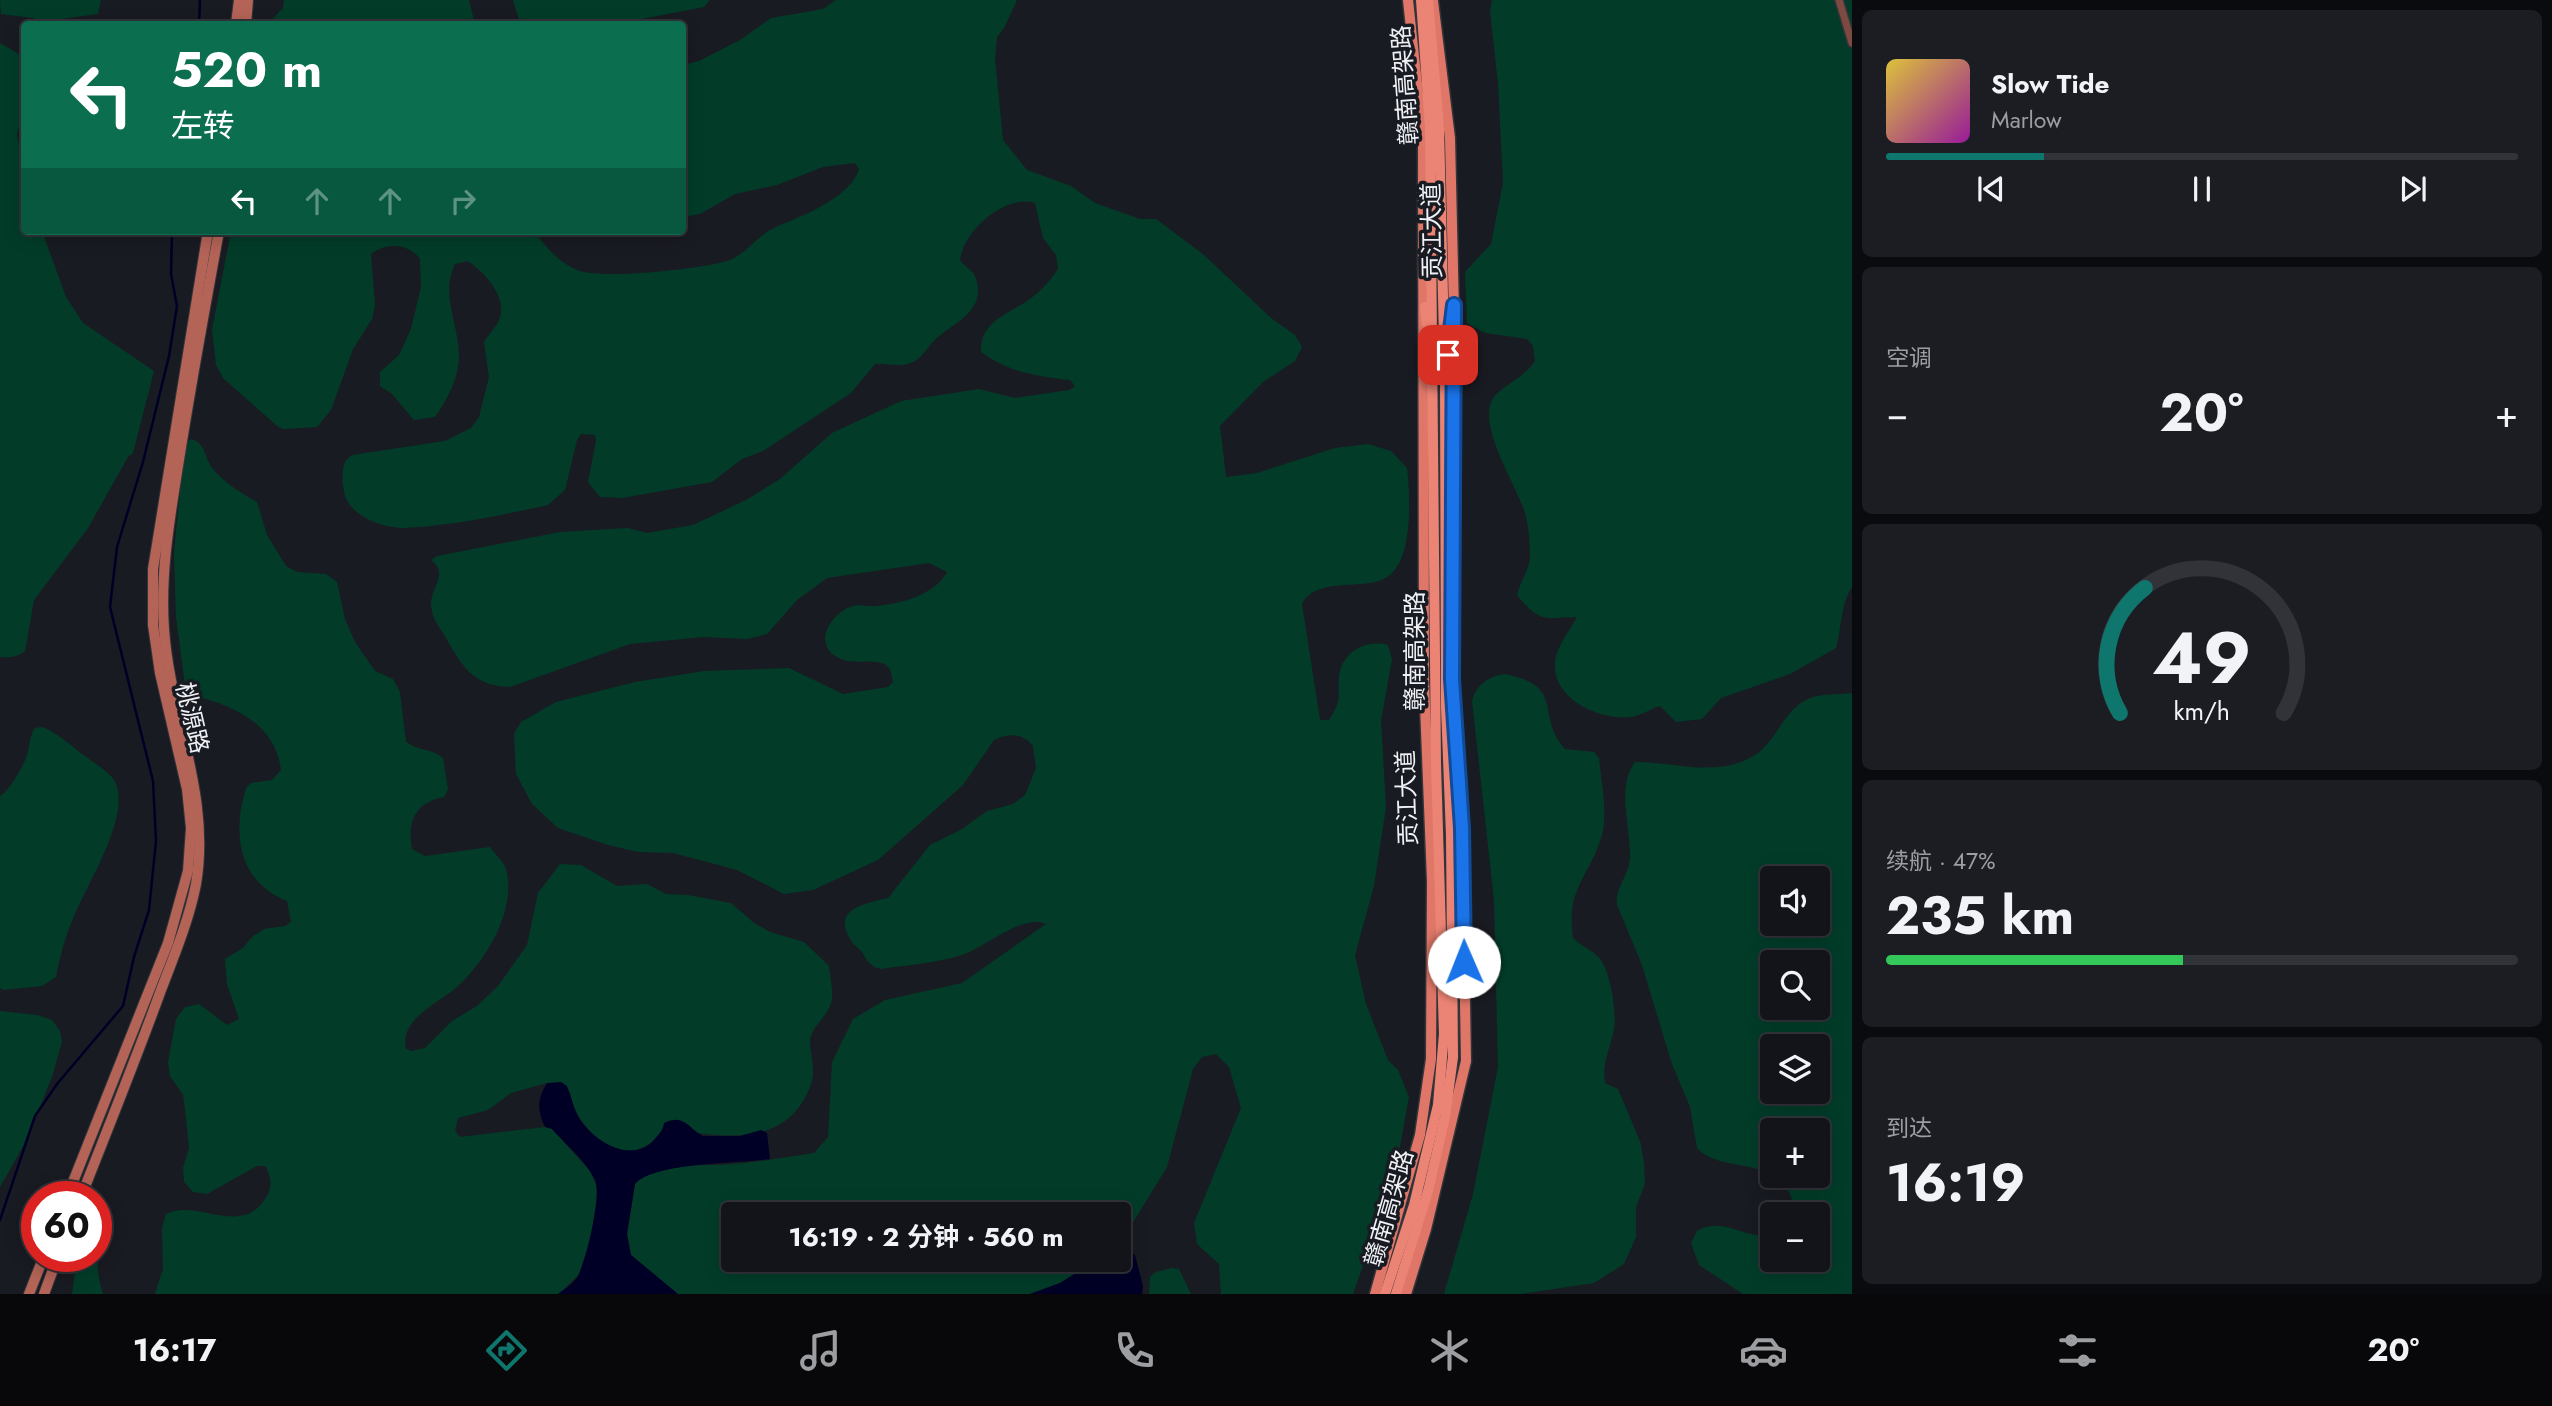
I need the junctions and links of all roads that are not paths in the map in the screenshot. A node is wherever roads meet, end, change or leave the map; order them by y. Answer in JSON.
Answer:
{"nodes":[{"id":1,"x":239,"y":0,"type":"edge"},
{"id":2,"x":248,"y":0,"type":"edge"},
{"id":3,"x":1408,"y":0,"type":"edge"},
{"id":4,"x":1421,"y":0,"type":"edge"},
{"id":5,"x":1431,"y":0,"type":"edge"},
{"id":6,"x":1839,"y":0,"type":"edge"},
{"id":7,"x":236,"y":21,"type":"edge"},
{"id":8,"x":246,"y":21,"type":"edge"},
{"id":9,"x":1852,"y":43,"type":"edge"},
{"id":10,"x":207,"y":235,"type":"edge"},
{"id":11,"x":218,"y":235,"type":"edge"},
{"id":12,"x":1454,"y":305,"type":"junction"},
{"id":13,"x":1425,"y":307,"type":"junction"},
{"id":14,"x":1439,"y":380,"type":"junction"},
{"id":15,"x":73,"y":1181,"type":"edge"},
{"id":16,"x":87,"y":1181,"type":"edge"},
{"id":17,"x":38,"y":1272,"type":"edge"},
{"id":18,"x":52,"y":1272,"type":"edge"},
{"id":19,"x":29,"y":1294,"type":"edge"},
{"id":20,"x":44,"y":1294,"type":"edge"},
{"id":21,"x":1375,"y":1294,"type":"edge"},
{"id":22,"x":1385,"y":1294,"type":"edge"},
{"id":23,"x":1396,"y":1294,"type":"edge"},
{"id":24,"x":1406,"y":1294,"type":"edge"}],
"edges":[{"from":1,"to":7,"type":"main road"},
{"from":2,"to":8,"type":"main road"},
{"from":3,"to":13,"type":"main road","name":"贡江大道"},
{"from":4,"to":14,"type":"highway","name":"赣南高架路"},
{"from":5,"to":12,"type":"main road","name":"贡江大道"},
{"from":5,"to":14,"type":"highway","name":"赣南高架路"},
{"from":6,"to":9,"type":"street"},
{"from":10,"to":15,"type":"main road","name":"桃源路"},
{"from":11,"to":16,"type":"main road","name":"桃源路"},
{"from":12,"to":14,"type":"highway"},
{"from":12,"to":24,"type":"main road","name":"贡江大道"},
{"from":13,"to":14,"type":"highway"},
{"from":13,"to":21,"type":"main road","name":"贡江大道"},
{"from":14,"to":22,"type":"highway","name":"赣南高架路"},
{"from":14,"to":23,"type":"highway","name":"赣南高架路"},
{"from":17,"to":19,"type":"main road"},
{"from":18,"to":20,"type":"main road"}]}
